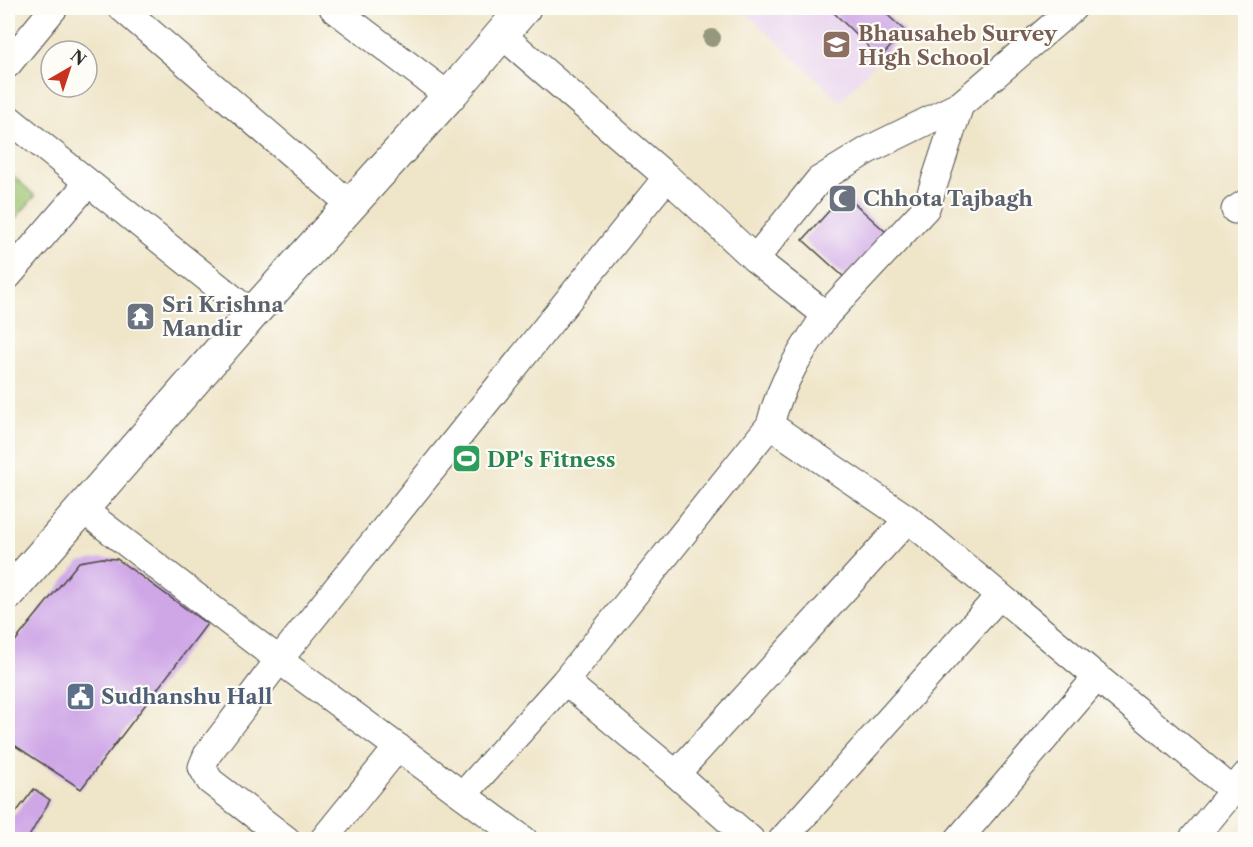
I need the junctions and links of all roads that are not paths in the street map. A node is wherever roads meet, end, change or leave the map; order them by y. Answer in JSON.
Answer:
{"nodes":[{"id":1,"x":54,"y":8,"type":"edge"},
{"id":2,"x":122,"y":8,"type":"edge"},
{"id":3,"x":333,"y":8,"type":"edge"},
{"id":4,"x":524,"y":8,"type":"edge"},
{"id":5,"x":1073,"y":8,"type":"edge"},
{"id":6,"x":501,"y":34,"type":"junction"},
{"id":7,"x":8,"y":64,"type":"edge"},
{"id":8,"x":449,"y":96,"type":"junction"},
{"id":9,"x":960,"y":105,"type":"junction"},
{"id":10,"x":8,"y":118,"type":"edge"},
{"id":11,"x":667,"y":177,"type":"junction"},
{"id":12,"x":88,"y":183,"type":"junction"},
{"id":13,"x":351,"y":205,"type":"junction"},
{"id":14,"x":755,"y":259,"type":"junction"},
{"id":15,"x":8,"y":276,"type":"edge"},
{"id":16,"x":252,"y":314,"type":"junction"},
{"id":17,"x":826,"y":315,"type":"junction"},
{"id":18,"x":770,"y":425,"type":"junction"},
{"id":19,"x":82,"y":509,"type":"junction"},
{"id":20,"x":908,"y":519,"type":"junction"},
{"id":21,"x":8,"y":594,"type":"edge"},
{"id":22,"x":999,"y":596,"type":"junction"},
{"id":23,"x":279,"y":660,"type":"junction"},
{"id":24,"x":1097,"y":677,"type":"junction"},
{"id":25,"x":565,"y":681,"type":"junction"},
{"id":26,"x":398,"y":747,"type":"junction"},
{"id":27,"x":676,"y":774,"type":"junction"},
{"id":28,"x":1239,"y":782,"type":"edge"},
{"id":29,"x":463,"y":795,"type":"junction"},
{"id":30,"x":287,"y":840,"type":"edge"},
{"id":31,"x":323,"y":840,"type":"edge"},
{"id":32,"x":524,"y":840,"type":"edge"},
{"id":33,"x":751,"y":840,"type":"edge"},
{"id":34,"x":782,"y":840,"type":"edge"},
{"id":35,"x":958,"y":840,"type":"edge"},
{"id":36,"x":1192,"y":840,"type":"edge"}],
"edges":[{"from":1,"to":7,"type":"street"},
{"from":2,"to":13,"type":"street"},
{"from":3,"to":8,"type":"street"},
{"from":4,"to":6,"type":"main road"},
{"from":5,"to":9,"type":"street"},
{"from":6,"to":8,"type":"main road"},
{"from":6,"to":11,"type":"street"},
{"from":8,"to":13,"type":"main road"},
{"from":9,"to":14,"type":"street"},
{"from":9,"to":17,"type":"street"},
{"from":10,"to":12,"type":"street"},
{"from":11,"to":14,"type":"street"},
{"from":11,"to":23,"type":"street"},
{"from":12,"to":15,"type":"street"},
{"from":12,"to":16,"type":"street"},
{"from":13,"to":16,"type":"main road"},
{"from":14,"to":17,"type":"street"},
{"from":16,"to":19,"type":"main road"},
{"from":17,"to":18,"type":"street"},
{"from":18,"to":20,"type":"street"},
{"from":18,"to":25,"type":"street"},
{"from":19,"to":21,"type":"main road"},
{"from":19,"to":23,"type":"street"},
{"from":20,"to":22,"type":"street"},
{"from":20,"to":27,"type":"street"},
{"from":22,"to":24,"type":"street"},
{"from":22,"to":34,"type":"street"},
{"from":23,"to":26,"type":"street"},
{"from":23,"to":30,"type":"street"},
{"from":24,"to":28,"type":"street"},
{"from":24,"to":35,"type":"street"},
{"from":25,"to":27,"type":"street"},
{"from":25,"to":29,"type":"street"},
{"from":26,"to":29,"type":"street"},
{"from":26,"to":31,"type":"street"},
{"from":27,"to":33,"type":"street"},
{"from":28,"to":36,"type":"street"},
{"from":29,"to":32,"type":"street"}]}
